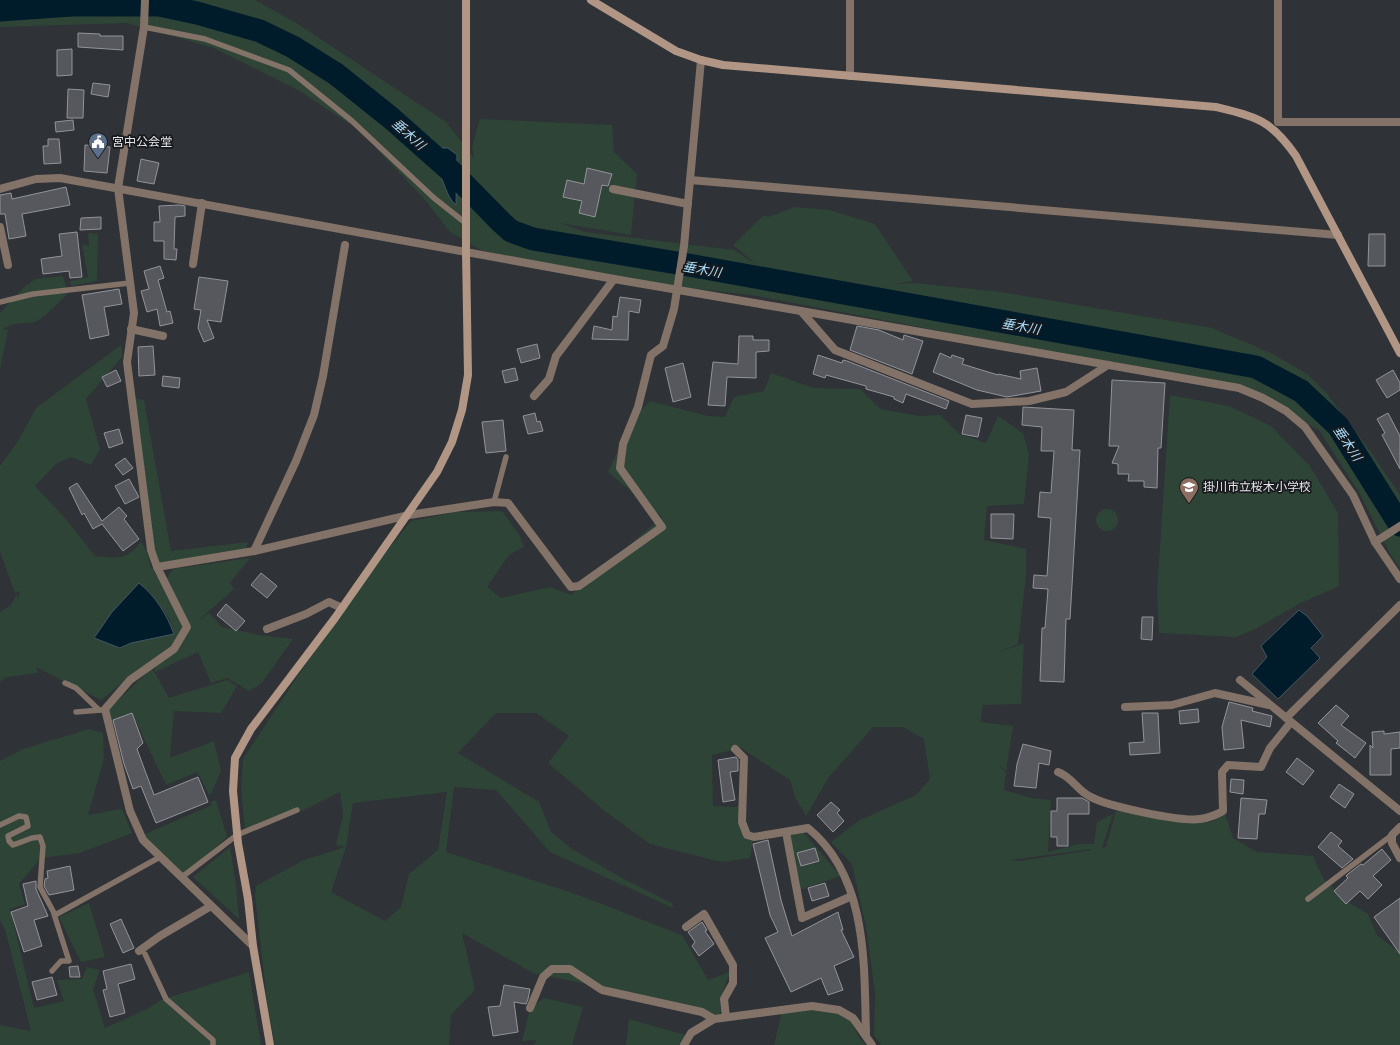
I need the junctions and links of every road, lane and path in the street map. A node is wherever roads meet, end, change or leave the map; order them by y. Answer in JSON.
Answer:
{"nodes":[{"id":1,"x":145,"y":0,"type":"edge"},
{"id":2,"x":466,"y":0,"type":"edge"},
{"id":3,"x":591,"y":0,"type":"edge"},
{"id":4,"x":850,"y":0,"type":"edge"},
{"id":5,"x":1278,"y":0,"type":"edge"},
{"id":6,"x":144,"y":27,"type":"junction"},
{"id":7,"x":701,"y":60,"type":"junction"},
{"id":8,"x":850,"y":76,"type":"junction"},
{"id":9,"x":1278,"y":122,"type":"junction"},
{"id":10,"x":1400,"y":122,"type":"edge"},
{"id":11,"x":1277,"y":132,"type":"junction"},
{"id":12,"x":690,"y":180,"type":"junction"},
{"id":13,"x":0,"y":188,"type":"edge"},
{"id":14,"x":118,"y":188,"type":"junction"},
{"id":15,"x":613,"y":189,"type":"dead end"},
{"id":16,"x":202,"y":203,"type":"junction"},
{"id":17,"x":688,"y":204,"type":"junction"},
{"id":18,"x":463,"y":221,"type":"dead end"},
{"id":19,"x":0,"y":227,"type":"edge"},
{"id":20,"x":1338,"y":235,"type":"junction"},
{"id":21,"x":345,"y":245,"type":"dead end"},
{"id":22,"x":466,"y":250,"type":"junction"},
{"id":23,"x":192,"y":264,"type":"dead end"},
{"id":24,"x":8,"y":265,"type":"dead end"},
{"id":25,"x":614,"y":279,"type":"junction"},
{"id":26,"x":130,"y":283,"type":"junction"},
{"id":27,"x":676,"y":290,"type":"junction"},
{"id":28,"x":0,"y":302,"type":"edge"},
{"id":29,"x":801,"y":311,"type":"junction"},
{"id":30,"x":131,"y":329,"type":"junction"},
{"id":31,"x":163,"y":336,"type":"dead end"},
{"id":32,"x":1396,"y":340,"type":"edge"},
{"id":33,"x":1400,"y":353,"type":"edge"},
{"id":34,"x":1108,"y":365,"type":"junction"},
{"id":35,"x":534,"y":396,"type":"dead end"},
{"id":36,"x":506,"y":457,"type":"dead end"},
{"id":37,"x":494,"y":502,"type":"junction"},
{"id":38,"x":409,"y":514,"type":"junction"},
{"id":39,"x":1400,"y":526,"type":"edge"},
{"id":40,"x":1375,"y":542,"type":"junction"},
{"id":41,"x":254,"y":551,"type":"junction"},
{"id":42,"x":156,"y":567,"type":"junction"},
{"id":43,"x":1400,"y":579,"type":"edge"},
{"id":44,"x":1400,"y":605,"type":"edge"},
{"id":45,"x":342,"y":608,"type":"junction"},
{"id":46,"x":268,"y":629,"type":"dead end"},
{"id":47,"x":1240,"y":680,"type":"dead end"},
{"id":48,"x":65,"y":683,"type":"dead end"},
{"id":49,"x":1271,"y":705,"type":"junction"},
{"id":50,"x":1125,"y":707,"type":"dead end"},
{"id":51,"x":102,"y":709,"type":"junction"},
{"id":52,"x":76,"y":712,"type":"dead end"},
{"id":53,"x":1289,"y":720,"type":"junction"},
{"id":54,"x":735,"y":749,"type":"dead end"},
{"id":55,"x":1058,"y":772,"type":"dead end"},
{"id":56,"x":297,"y":810,"type":"dead end"},
{"id":57,"x":1400,"y":811,"type":"edge"},
{"id":58,"x":0,"y":825,"type":"edge"},
{"id":59,"x":1400,"y":827,"type":"edge"},
{"id":60,"x":786,"y":832,"type":"junction"},
{"id":61,"x":237,"y":835,"type":"junction"},
{"id":62,"x":1392,"y":835,"type":"junction"},
{"id":63,"x":160,"y":857,"type":"junction"},
{"id":64,"x":1400,"y":858,"type":"edge"},
{"id":65,"x":182,"y":877,"type":"junction"},
{"id":66,"x":852,"y":896,"type":"junction"},
{"id":67,"x":1308,"y":899,"type":"dead end"},
{"id":68,"x":211,"y":906,"type":"junction"},
{"id":69,"x":54,"y":915,"type":"junction"},
{"id":70,"x":686,"y":927,"type":"dead end"},
{"id":71,"x":253,"y":946,"type":"junction"},
{"id":72,"x":142,"y":953,"type":"joint"},
{"id":73,"x":52,"y":971,"type":"dead end"},
{"id":74,"x":530,"y":1008,"type":"dead end"},
{"id":75,"x":726,"y":1017,"type":"junction"},
{"id":76,"x":714,"y":1019,"type":"junction"},
{"id":77,"x":866,"y":1034,"type":"junction"},
{"id":78,"x":213,"y":1045,"type":"edge"},
{"id":79,"x":270,"y":1045,"type":"edge"},
{"id":80,"x":684,"y":1045,"type":"edge"},
{"id":81,"x":872,"y":1045,"type":"edge"}],
"edges":[{"from":1,"to":6,"type":"street"},
{"from":2,"to":22,"type":"street"},
{"from":3,"to":7,"type":"street"},
{"from":4,"to":8,"type":"street"},
{"from":5,"to":9,"type":"street"},
{"from":6,"to":14,"type":"street"},
{"from":6,"to":18,"type":"lane"},
{"from":7,"to":8,"type":"street"},
{"from":7,"to":12,"type":"street"},
{"from":8,"to":11,"type":"street"},
{"from":9,"to":10,"type":"street"},
{"from":9,"to":11,"type":"street"},
{"from":11,"to":20,"type":"street"},
{"from":12,"to":17,"type":"street"},
{"from":12,"to":20,"type":"street"},
{"from":13,"to":14,"type":"street"},
{"from":14,"to":16,"type":"street"},
{"from":14,"to":26,"type":"street"},
{"from":15,"to":17,"type":"street"},
{"from":16,"to":22,"type":"street"},
{"from":16,"to":23,"type":"street"},
{"from":17,"to":27,"type":"street"},
{"from":19,"to":24,"type":"street"},
{"from":20,"to":32,"type":"street"},
{"from":21,"to":41,"type":"street"},
{"from":22,"to":25,"type":"street"},
{"from":22,"to":38,"type":"street"},
{"from":25,"to":27,"type":"street"},
{"from":25,"to":35,"type":"street"},
{"from":26,"to":28,"type":"lane"},
{"from":26,"to":30,"type":"street"},
{"from":27,"to":29,"type":"street"},
{"from":27,"to":37,"type":"street"},
{"from":29,"to":34,"type":"street"},
{"from":29,"to":34,"type":"street"},
{"from":30,"to":31,"type":"street"},
{"from":30,"to":42,"type":"street"},
{"from":32,"to":33,"type":"street"},
{"from":34,"to":40,"type":"street"},
{"from":36,"to":37,"type":"lane"},
{"from":37,"to":38,"type":"street"},
{"from":38,"to":41,"type":"street"},
{"from":38,"to":45,"type":"street"},
{"from":39,"to":40,"type":"street"},
{"from":40,"to":43,"type":"street"},
{"from":41,"to":42,"type":"street"},
{"from":42,"to":51,"type":"street"},
{"from":44,"to":53,"type":"street"},
{"from":45,"to":46,"type":"street"},
{"from":45,"to":61,"type":"street"},
{"from":47,"to":49,"type":"street"},
{"from":48,"to":51,"type":"lane"},
{"from":49,"to":50,"type":"street"},
{"from":49,"to":53,"type":"street"},
{"from":51,"to":52,"type":"lane"},
{"from":51,"to":63,"type":"street"},
{"from":53,"to":55,"type":"street"},
{"from":53,"to":57,"type":"street"},
{"from":54,"to":60,"type":"street"},
{"from":56,"to":61,"type":"lane"},
{"from":58,"to":69,"type":"lane"},
{"from":59,"to":62,"type":"street"},
{"from":60,"to":66,"type":"street"},
{"from":60,"to":66,"type":"street"},
{"from":61,"to":65,"type":"lane"},
{"from":61,"to":71,"type":"street"},
{"from":62,"to":64,"type":"street"},
{"from":62,"to":67,"type":"lane"},
{"from":63,"to":65,"type":"street"},
{"from":63,"to":69,"type":"lane"},
{"from":65,"to":68,"type":"street"},
{"from":66,"to":77,"type":"street"},
{"from":68,"to":71,"type":"street"},
{"from":68,"to":72,"type":"street"},
{"from":69,"to":73,"type":"lane"},
{"from":70,"to":75,"type":"street"},
{"from":71,"to":79,"type":"street"},
{"from":72,"to":78,"type":"lane"},
{"from":74,"to":76,"type":"street"},
{"from":75,"to":76,"type":"street"},
{"from":75,"to":77,"type":"street"},
{"from":76,"to":80,"type":"street"},
{"from":77,"to":81,"type":"street"}]}
